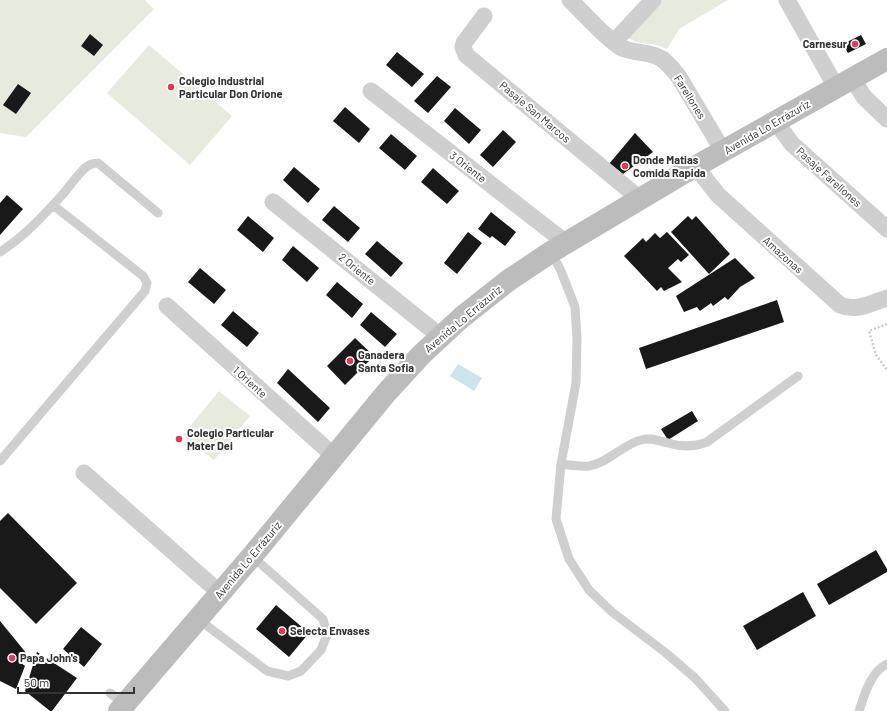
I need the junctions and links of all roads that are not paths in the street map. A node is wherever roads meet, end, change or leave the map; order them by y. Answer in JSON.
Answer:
{"nodes":[{"id":1,"x":570,"y":0,"type":"edge"},
{"id":2,"x":653,"y":0,"type":"edge"},
{"id":3,"x":787,"y":0,"type":"edge"},
{"id":4,"x":484,"y":16,"type":"dead end"},
{"id":5,"x":614,"y":42,"type":"junction"},
{"id":6,"x":887,"y":59,"type":"edge"},
{"id":7,"x":844,"y":83,"type":"junction"},
{"id":8,"x":371,"y":91,"type":"dead end"},
{"id":9,"x":887,"y":119,"type":"edge"},
{"id":10,"x":776,"y":122,"type":"junction"},
{"id":11,"x":723,"y":151,"type":"junction"},
{"id":12,"x":696,"y":167,"type":"junction"},
{"id":13,"x":640,"y":199,"type":"junction"},
{"id":14,"x":273,"y":202,"type":"dead end"},
{"id":15,"x":53,"y":205,"type":"junction"},
{"id":16,"x":158,"y":213,"type":"dead end"},
{"id":17,"x":887,"y":229,"type":"edge"},
{"id":18,"x":558,"y":247,"type":"junction"},
{"id":19,"x":0,"y":252,"type":"edge"},
{"id":20,"x":887,"y":298,"type":"edge"},
{"id":21,"x":167,"y":306,"type":"dead end"},
{"id":22,"x":440,"y":336,"type":"junction"},
{"id":23,"x":798,"y":376,"type":"dead end"},
{"id":24,"x":334,"y":456,"type":"junction"},
{"id":25,"x":0,"y":461,"type":"edge"},
{"id":26,"x":561,"y":464,"type":"junction"},
{"id":27,"x":84,"y":473,"type":"dead end"},
{"id":28,"x":252,"y":556,"type":"junction"},
{"id":29,"x":220,"y":593,"type":"junction"},
{"id":30,"x":198,"y":619,"type":"junction"},
{"id":31,"x":887,"y":664,"type":"edge"},
{"id":32,"x":118,"y":703,"type":"edge"},
{"id":33,"x":725,"y":711,"type":"edge"},
{"id":34,"x":859,"y":711,"type":"edge"}],
"edges":[{"from":1,"to":5,"type":"street","name":"Farellones"},
{"from":2,"to":5,"type":"street"},
{"from":3,"to":7,"type":"street"},
{"from":4,"to":13,"type":"street","name":"Pasaje San Marcos"},
{"from":5,"to":11,"type":"street","name":"Farellones"},
{"from":6,"to":7,"type":"main road","name":"Avenida Lo Errázuriz"},
{"from":7,"to":9,"type":"street"},
{"from":7,"to":10,"type":"main road","name":"Avenida Lo Errázuriz"},
{"from":8,"to":18,"type":"street","name":"3 Oriente"},
{"from":10,"to":11,"type":"main road","name":"Avenida Lo Errázuriz"},
{"from":10,"to":17,"type":"street","name":"Pasaje Farellones"},
{"from":11,"to":12,"type":"main road","name":"Avenida Lo Errázuriz"},
{"from":12,"to":13,"type":"main road","name":"Avenida Lo Errázuriz"},
{"from":12,"to":20,"type":"street","name":"Amazonas"},
{"from":13,"to":18,"type":"main road","name":"Avenida Lo Errázuriz"},
{"from":14,"to":22,"type":"street","name":"2 Oriente"},
{"from":15,"to":16,"type":"lane"},
{"from":15,"to":19,"type":"lane"},
{"from":15,"to":25,"type":"lane"},
{"from":18,"to":22,"type":"main road","name":"Avenida Lo Errázuriz"},
{"from":18,"to":26,"type":"lane"},
{"from":21,"to":24,"type":"street","name":"1 Oriente"},
{"from":22,"to":24,"type":"main road","name":"Avenida Lo Errázuriz"},
{"from":23,"to":26,"type":"lane"},
{"from":24,"to":28,"type":"main road","name":"Avenida Lo Errázuriz"},
{"from":26,"to":33,"type":"lane"},
{"from":27,"to":29,"type":"street"},
{"from":28,"to":29,"type":"main road","name":"Avenida Lo Errázuriz"},
{"from":28,"to":30,"type":"lane"},
{"from":29,"to":30,"type":"main road","name":"Avenida Lo Errázuriz"},
{"from":30,"to":32,"type":"main road","name":"Avenida Lo Errázuriz"},
{"from":31,"to":34,"type":"lane"}]}
